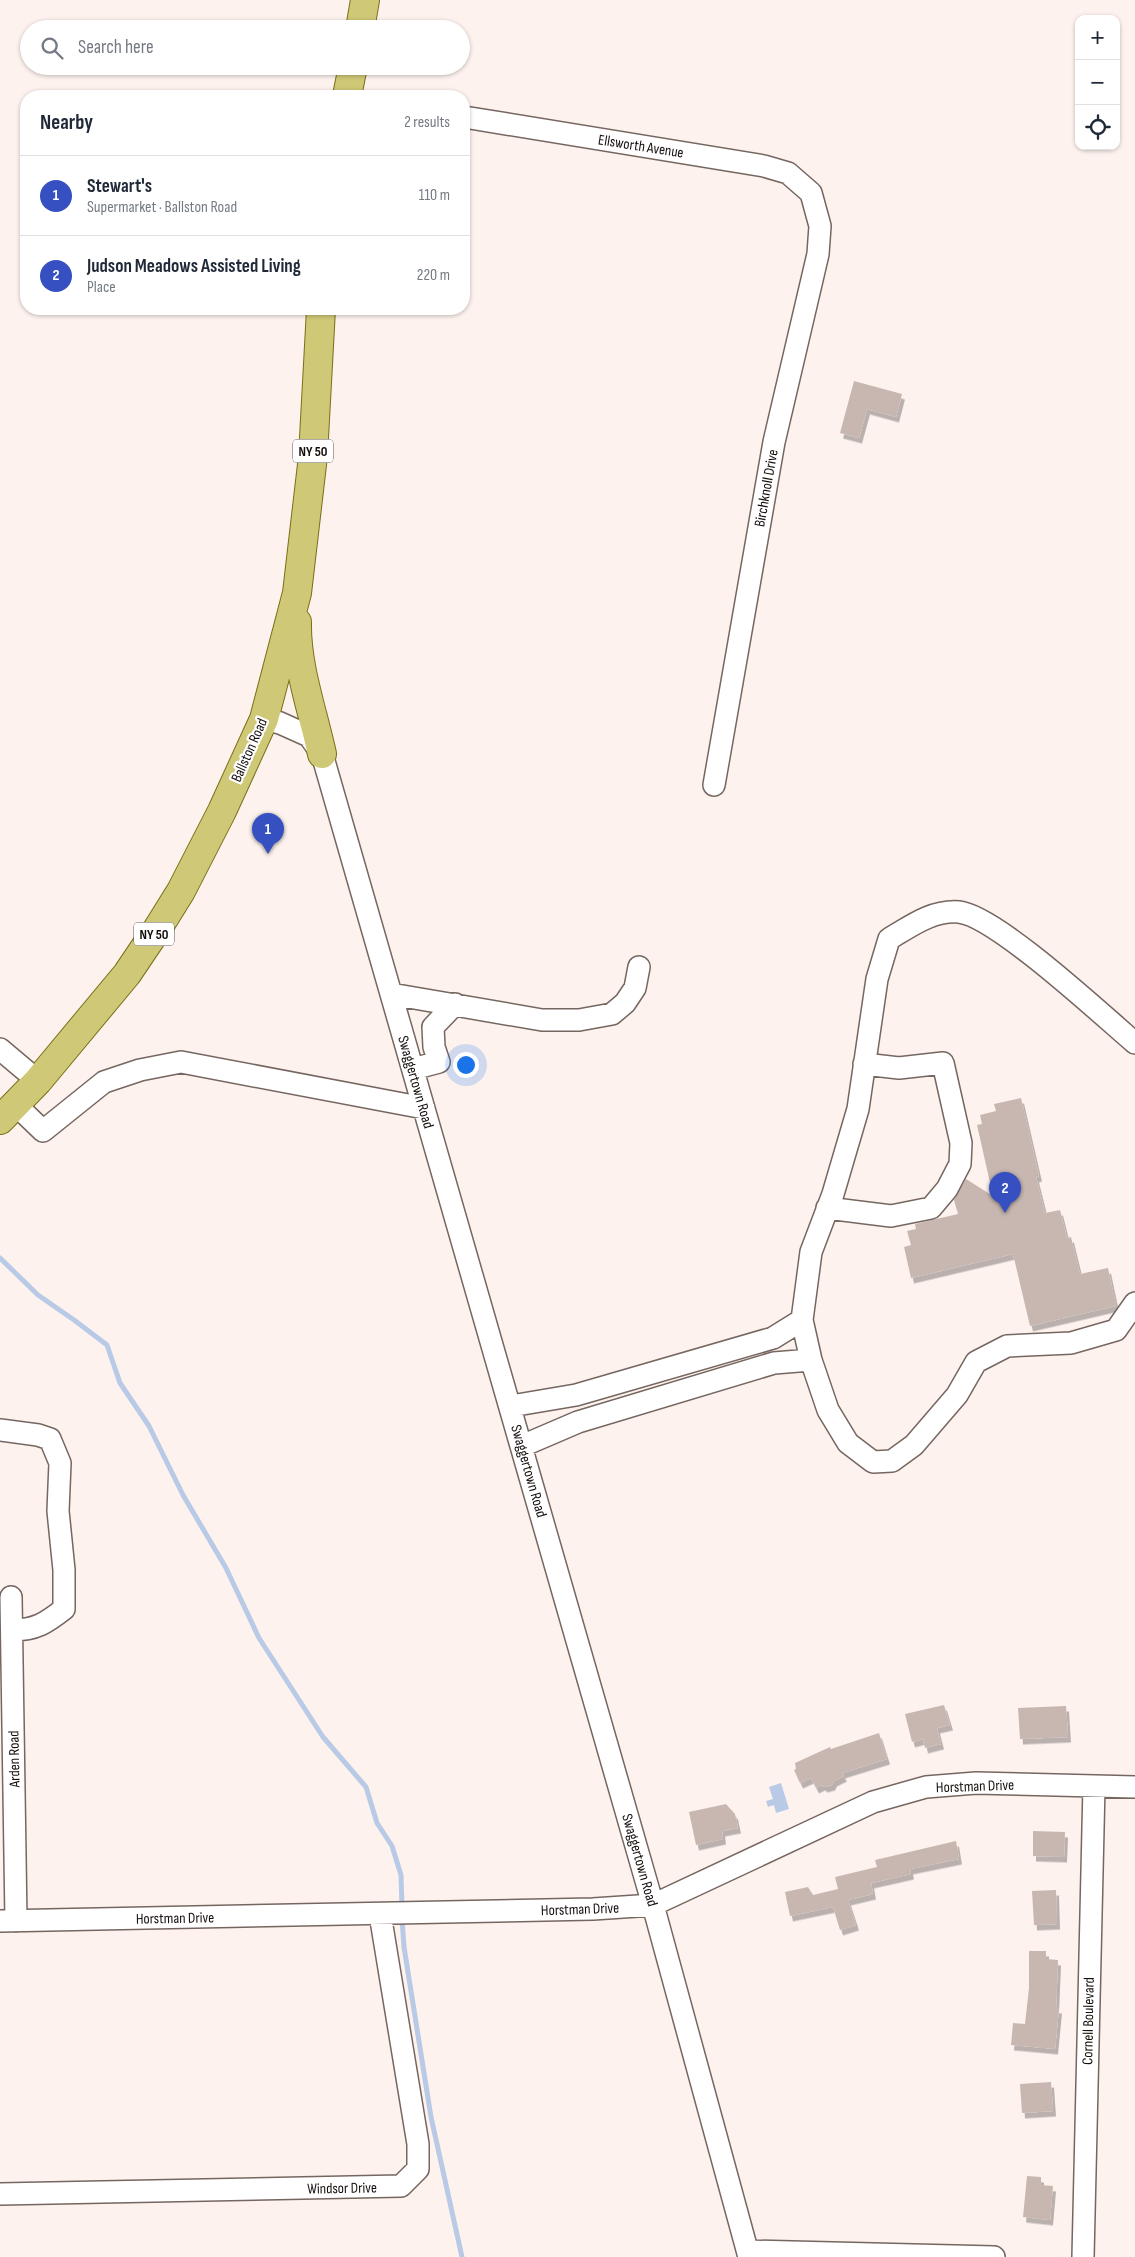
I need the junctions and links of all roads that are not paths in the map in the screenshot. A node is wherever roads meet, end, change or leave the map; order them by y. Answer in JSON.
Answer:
{"nodes":[{"id":1,"x":365,"y":0,"type":"edge"},
{"id":2,"x":362,"y":20,"type":"edge"},
{"id":3,"x":351,"y":75,"type":"edge"},
{"id":4,"x":348,"y":90,"type":"edge"},
{"id":5,"x":470,"y":118,"type":"edge"},
{"id":6,"x":811,"y":193,"type":"joint"},
{"id":7,"x":321,"y":315,"type":"edge"},
{"id":8,"x":297,"y":593,"type":"junction"},
{"id":9,"x":264,"y":719,"type":"junction"},
{"id":10,"x":322,"y":754,"type":"junction"},
{"id":11,"x":714,"y":785,"type":"dead end"},
{"id":12,"x":639,"y":967,"type":"dead end"},
{"id":13,"x":391,"y":994,"type":"junction"},
{"id":14,"x":456,"y":1004,"type":"junction"},
{"id":15,"x":1135,"y":1043,"type":"edge"},
{"id":16,"x":0,"y":1049,"type":"edge"},
{"id":17,"x":864,"y":1064,"type":"junction"},
{"id":18,"x":413,"y":1069,"type":"junction"},
{"id":19,"x":38,"y":1081,"type":"junction"},
{"id":20,"x":424,"y":1108,"type":"junction"},
{"id":21,"x":8,"y":1112,"type":"edge"},
{"id":22,"x":827,"y":1208,"type":"junction"},
{"id":23,"x":1135,"y":1303,"type":"edge"},
{"id":24,"x":802,"y":1320,"type":"junction"},
{"id":25,"x":811,"y":1360,"type":"junction"},
{"id":26,"x":510,"y":1406,"type":"junction"},
{"id":27,"x":0,"y":1430,"type":"edge"},
{"id":28,"x":522,"y":1446,"type":"junction"},
{"id":29,"x":11,"y":1597,"type":"dead end"},
{"id":30,"x":12,"y":1630,"type":"junction"},
{"id":31,"x":1094,"y":1786,"type":"junction"},
{"id":32,"x":1135,"y":1787,"type":"edge"},
{"id":33,"x":653,"y":1905,"type":"junction"},
{"id":34,"x":380,"y":1914,"type":"junction"},
{"id":35,"x":8,"y":1921,"type":"edge"},
{"id":36,"x":0,"y":2194,"type":"edge"},
{"id":37,"x":748,"y":2254,"type":"edge"},
{"id":38,"x":994,"y":2257,"type":"edge"},
{"id":39,"x":1083,"y":2257,"type":"edge"}],
"edges":[{"from":1,"to":2,"type":"main road"},
{"from":3,"to":4,"type":"main road"},
{"from":5,"to":6,"type":"street","name":"Ellsworth Avenue"},
{"from":6,"to":11,"type":"street","name":"Birchknoll Drive"},
{"from":7,"to":8,"type":"main road","name":"Ballston Road","number":"NY 50"},
{"from":8,"to":9,"type":"main road","name":"Ballston Road","number":"NY 50"},
{"from":8,"to":10,"type":"main road"},
{"from":9,"to":10,"type":"street","name":"Swaggertown Road"},
{"from":9,"to":19,"type":"main road","name":"Ballston Road","number":"NY 50"},
{"from":10,"to":13,"type":"street","name":"Swaggertown Road"},
{"from":12,"to":14,"type":"street"},
{"from":13,"to":14,"type":"street"},
{"from":13,"to":18,"type":"street","name":"Swaggertown Road"},
{"from":14,"to":18,"type":"street"},
{"from":15,"to":17,"type":"street"},
{"from":16,"to":19,"type":"street"},
{"from":17,"to":22,"type":"street"},
{"from":17,"to":22,"type":"street"},
{"from":18,"to":20,"type":"street","name":"Swaggertown Road"},
{"from":19,"to":21,"type":"main road","name":"Ballston Road","number":"NY 50"},
{"from":20,"to":21,"type":"street"},
{"from":20,"to":26,"type":"street","name":"Swaggertown Road"},
{"from":22,"to":24,"type":"street"},
{"from":23,"to":25,"type":"street"},
{"from":24,"to":25,"type":"street"},
{"from":24,"to":26,"type":"street"},
{"from":25,"to":28,"type":"street"},
{"from":26,"to":28,"type":"street","name":"Swaggertown Road"},
{"from":27,"to":30,"type":"street"},
{"from":28,"to":33,"type":"street","name":"Swaggertown Road"},
{"from":29,"to":30,"type":"street","name":"Arden Road"},
{"from":30,"to":35,"type":"street","name":"Arden Road"},
{"from":31,"to":32,"type":"street","name":"Horstman Drive"},
{"from":31,"to":33,"type":"street","name":"Horstman Drive"},
{"from":31,"to":39,"type":"street","name":"Cornell Boulevard"},
{"from":33,"to":34,"type":"street","name":"Horstman Drive"},
{"from":33,"to":37,"type":"street","name":"Swaggertown Road"},
{"from":34,"to":35,"type":"street","name":"Horstman Drive"},
{"from":34,"to":36,"type":"street","name":"Windsor Drive"},
{"from":37,"to":38,"type":"street"}]}
